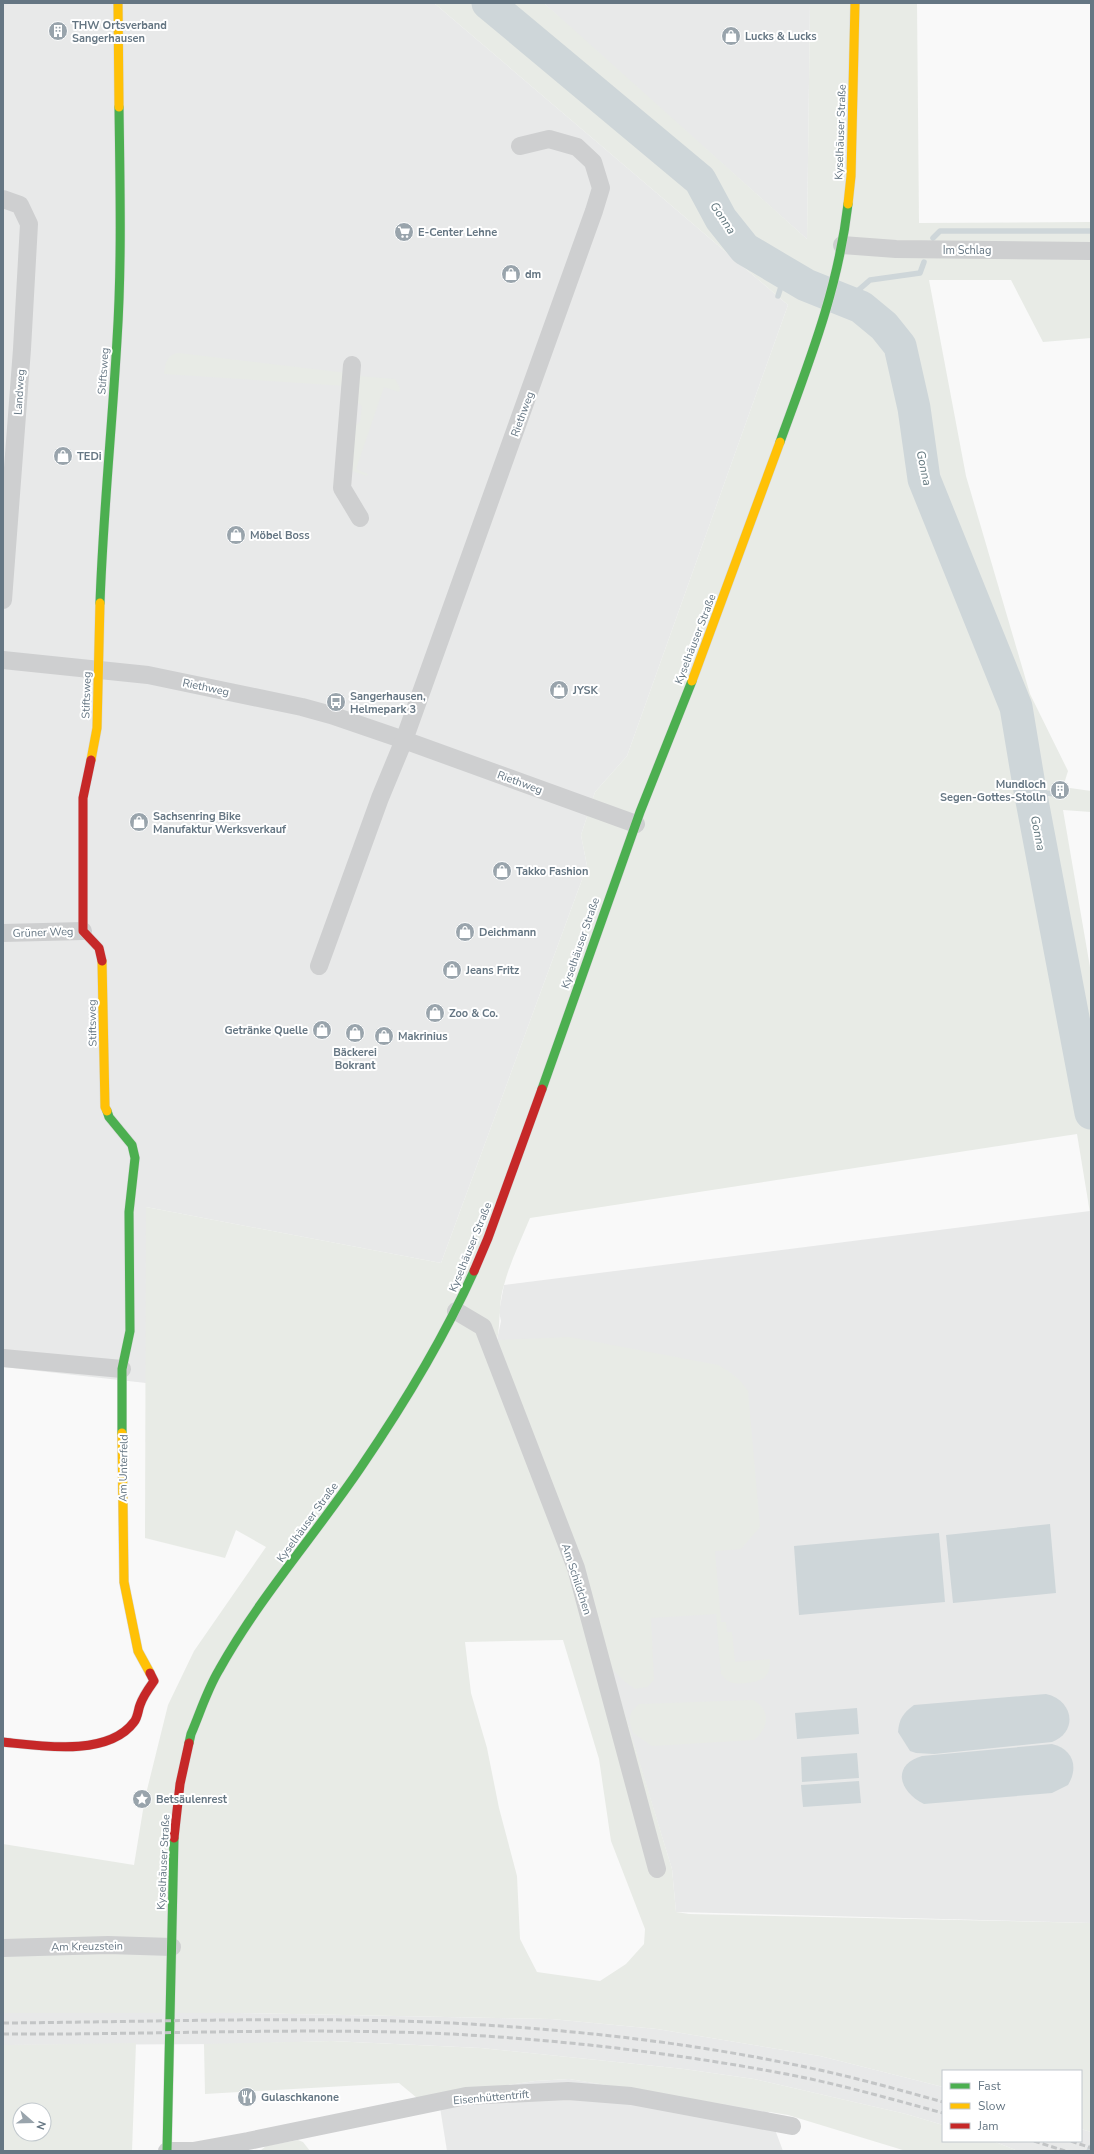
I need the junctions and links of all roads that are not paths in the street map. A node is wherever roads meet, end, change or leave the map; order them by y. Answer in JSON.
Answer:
{"nodes":[{"id":1,"x":118,"y":3,"type":"edge"},
{"id":2,"x":855,"y":3,"type":"edge"},
{"id":3,"x":520,"y":146,"type":"dead end"},
{"id":4,"x":3,"y":199,"type":"edge"},
{"id":5,"x":1091,"y":251,"type":"edge"},
{"id":6,"x":841,"y":253,"type":"junction"},
{"id":7,"x":352,"y":365,"type":"dead end"},
{"id":8,"x":360,"y":518,"type":"dead end"},
{"id":9,"x":3,"y":600,"type":"edge"},
{"id":10,"x":3,"y":660,"type":"edge"},
{"id":11,"x":98,"y":670,"type":"junction"},
{"id":12,"x":404,"y":740,"type":"junction"},
{"id":13,"x":636,"y":824,"type":"junction"},
{"id":14,"x":83,"y":931,"type":"junction"},
{"id":15,"x":3,"y":933,"type":"edge"},
{"id":16,"x":319,"y":966,"type":"dead end"},
{"id":17,"x":456,"y":1311,"type":"junction"},
{"id":18,"x":3,"y":1358,"type":"edge"},
{"id":19,"x":122,"y":1369,"type":"junction"},
{"id":20,"x":3,"y":1742,"type":"edge"},
{"id":21,"x":657,"y":1869,"type":"dead end"},
{"id":22,"x":172,"y":1947,"type":"junction"},
{"id":23,"x":3,"y":1948,"type":"edge"},
{"id":24,"x":792,"y":2126,"type":"dead end"},
{"id":25,"x":167,"y":2151,"type":"edge"}],
"edges":[{"from":1,"to":11,"type":"main road","name":"Stiftsweg"},
{"from":2,"to":6,"type":"main road","name":"Kyselhäuser Straße"},
{"from":3,"to":12,"type":"street","name":"Riethweg"},
{"from":4,"to":9,"type":"street","name":"Landweg"},
{"from":5,"to":6,"type":"street","name":"Im Schlag"},
{"from":6,"to":13,"type":"main road","name":"Kyselhäuser Straße"},
{"from":7,"to":8,"type":"street"},
{"from":10,"to":11,"type":"street","name":"Riethweg"},
{"from":11,"to":12,"type":"street","name":"Riethweg"},
{"from":11,"to":14,"type":"main road","name":"Stiftsweg"},
{"from":12,"to":13,"type":"street","name":"Riethweg"},
{"from":12,"to":16,"type":"street","name":"Riethweg"},
{"from":13,"to":17,"type":"main road","name":"Kyselhäuser Straße"},
{"from":14,"to":15,"type":"street","name":"Grüner Weg"},
{"from":14,"to":19,"type":"main road","name":"Stiftsweg"},
{"from":17,"to":21,"type":"street","name":"Am Schildchen"},
{"from":17,"to":22,"type":"main road","name":"Kyselhäuser Straße"},
{"from":18,"to":19,"type":"street"},
{"from":19,"to":20,"type":"main road","name":"Am Unterfeld"},
{"from":22,"to":23,"type":"street","name":"Am Kreuzstein"},
{"from":22,"to":25,"type":"main road","name":"Kyselhäuser Straße"},
{"from":24,"to":25,"type":"street","name":"Eisenhüttentrift"}]}
